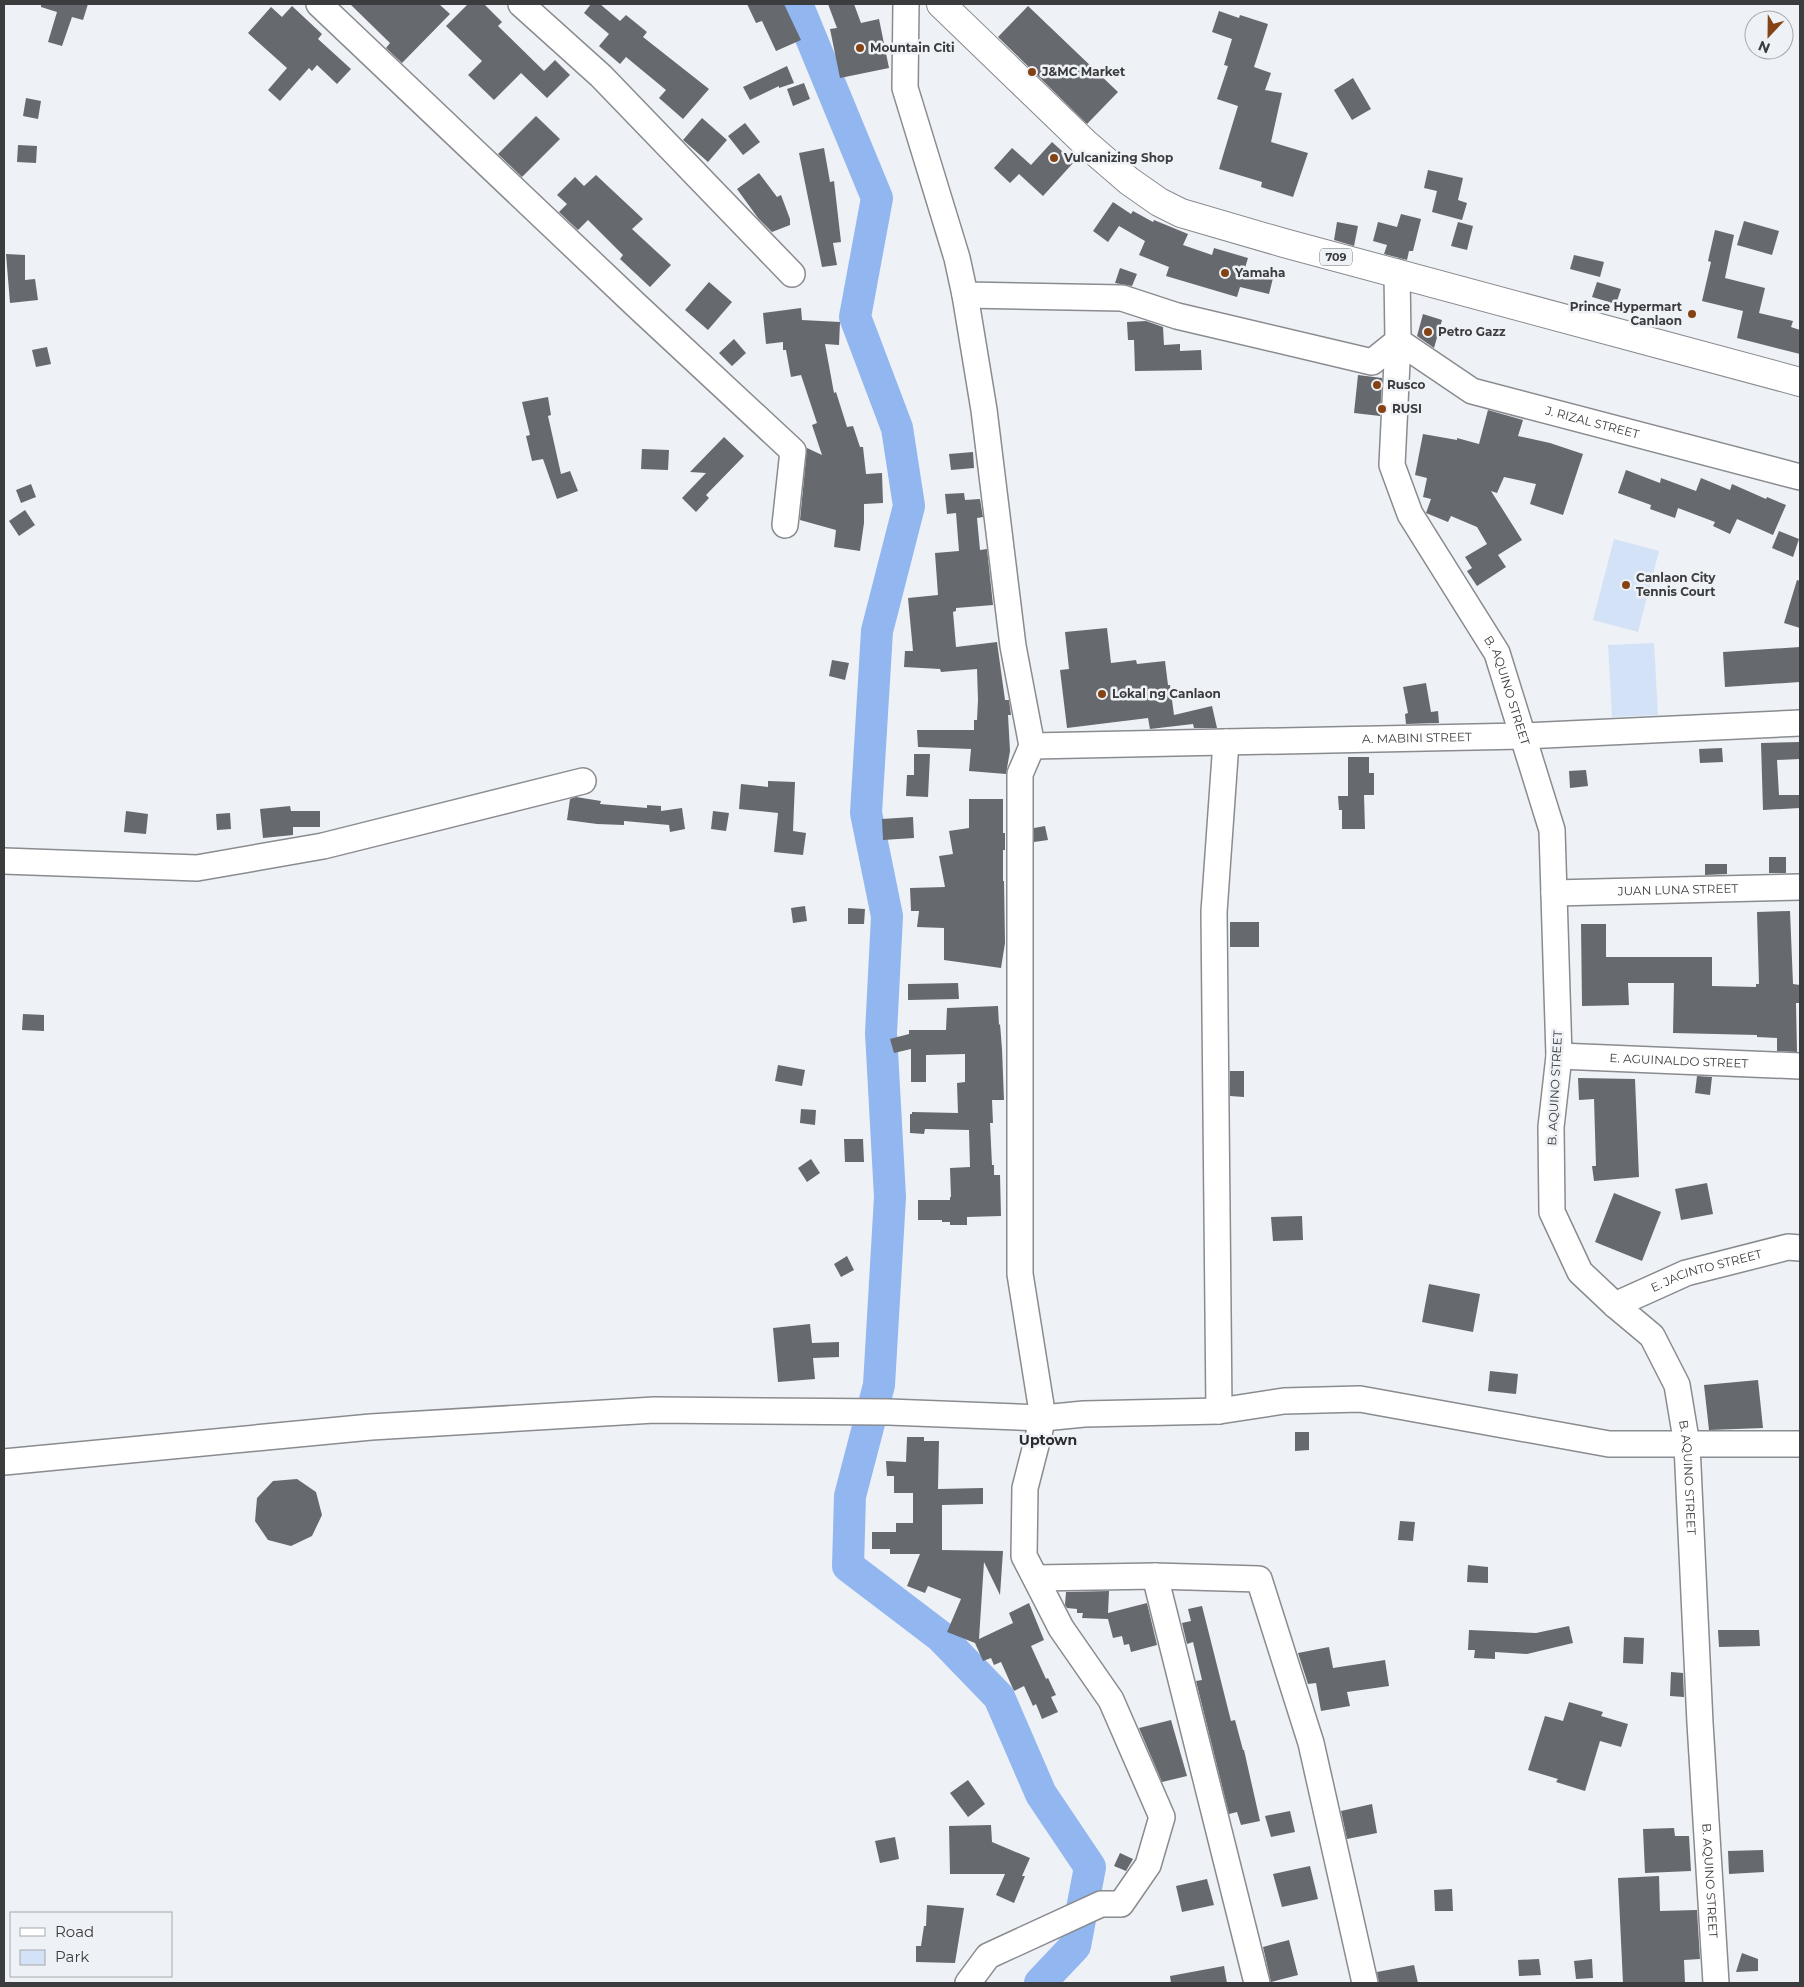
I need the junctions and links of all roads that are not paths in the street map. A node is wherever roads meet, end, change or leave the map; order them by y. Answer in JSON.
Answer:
{"nodes":[{"id":1,"x":319,"y":4,"type":"edge"},
{"id":2,"x":521,"y":4,"type":"edge"},
{"id":3,"x":906,"y":4,"type":"edge"},
{"id":4,"x":941,"y":4,"type":"edge"},
{"id":5,"x":1397,"y":272,"type":"junction"},
{"id":6,"x":792,"y":274,"type":"dead end"},
{"id":7,"x":965,"y":295,"type":"junction"},
{"id":8,"x":1398,"y":341,"type":"junction"},
{"id":9,"x":1800,"y":382,"type":"edge"},
{"id":10,"x":1800,"y":477,"type":"edge"},
{"id":11,"x":785,"y":525,"type":"dead end"},
{"id":12,"x":1800,"y":723,"type":"edge"},
{"id":13,"x":1522,"y":736,"type":"junction"},
{"id":14,"x":1226,"y":742,"type":"junction"},
{"id":15,"x":1032,"y":746,"type":"junction"},
{"id":16,"x":583,"y":782,"type":"dead end"},
{"id":17,"x":4,"y":862,"type":"edge"},
{"id":18,"x":1800,"y":887,"type":"edge"},
{"id":19,"x":1554,"y":893,"type":"junction"},
{"id":20,"x":1559,"y":1056,"type":"junction"},
{"id":21,"x":1800,"y":1066,"type":"edge"},
{"id":22,"x":1800,"y":1248,"type":"edge"},
{"id":23,"x":1615,"y":1305,"type":"junction"},
{"id":24,"x":1219,"y":1411,"type":"junction"},
{"id":25,"x":1043,"y":1418,"type":"junction"},
{"id":26,"x":1800,"y":1444,"type":"edge"},
{"id":27,"x":1687,"y":1445,"type":"junction"},
{"id":28,"x":4,"y":1462,"type":"edge"},
{"id":29,"x":1155,"y":1576,"type":"junction"},
{"id":30,"x":1036,"y":1578,"type":"junction"},
{"id":31,"x":968,"y":1983,"type":"edge"},
{"id":32,"x":1257,"y":1983,"type":"edge"},
{"id":33,"x":1365,"y":1983,"type":"edge"},
{"id":34,"x":1716,"y":1983,"type":"edge"}],
"edges":[{"from":1,"to":11,"type":"street"},
{"from":2,"to":6,"type":"street"},
{"from":3,"to":7,"type":"street"},
{"from":4,"to":5,"type":"main road","number":"709"},
{"from":5,"to":8,"type":"street","name":"B. AQUINO STREET"},
{"from":5,"to":9,"type":"main road","number":"709"},
{"from":7,"to":8,"type":"street"},
{"from":7,"to":15,"type":"street"},
{"from":8,"to":10,"type":"street","name":"J. RIZAL STREET"},
{"from":8,"to":13,"type":"street","name":"B. AQUINO STREET"},
{"from":12,"to":13,"type":"street","name":"A. MABINI STREET"},
{"from":13,"to":14,"type":"street","name":"A. MABINI STREET"},
{"from":13,"to":19,"type":"street","name":"B. AQUINO STREET"},
{"from":14,"to":15,"type":"street","name":"A. MABINI STREET"},
{"from":14,"to":24,"type":"street"},
{"from":15,"to":25,"type":"street"},
{"from":16,"to":17,"type":"street"},
{"from":18,"to":19,"type":"street","name":"JUAN LUNA STREET"},
{"from":19,"to":20,"type":"street","name":"B. AQUINO STREET"},
{"from":20,"to":21,"type":"street","name":"E. AGUINALDO STREET"},
{"from":20,"to":23,"type":"street","name":"B. AQUINO STREET"},
{"from":22,"to":23,"type":"street","name":"E. JACINTO STREET"},
{"from":23,"to":27,"type":"street","name":"B. AQUINO STREET"},
{"from":24,"to":25,"type":"street"},
{"from":24,"to":27,"type":"street"},
{"from":25,"to":28,"type":"street"},
{"from":25,"to":30,"type":"street"},
{"from":26,"to":27,"type":"street"},
{"from":27,"to":34,"type":"street","name":"B. AQUINO STREET"},
{"from":29,"to":30,"type":"street"},
{"from":29,"to":32,"type":"street"},
{"from":29,"to":33,"type":"street"},
{"from":30,"to":31,"type":"street"}]}
